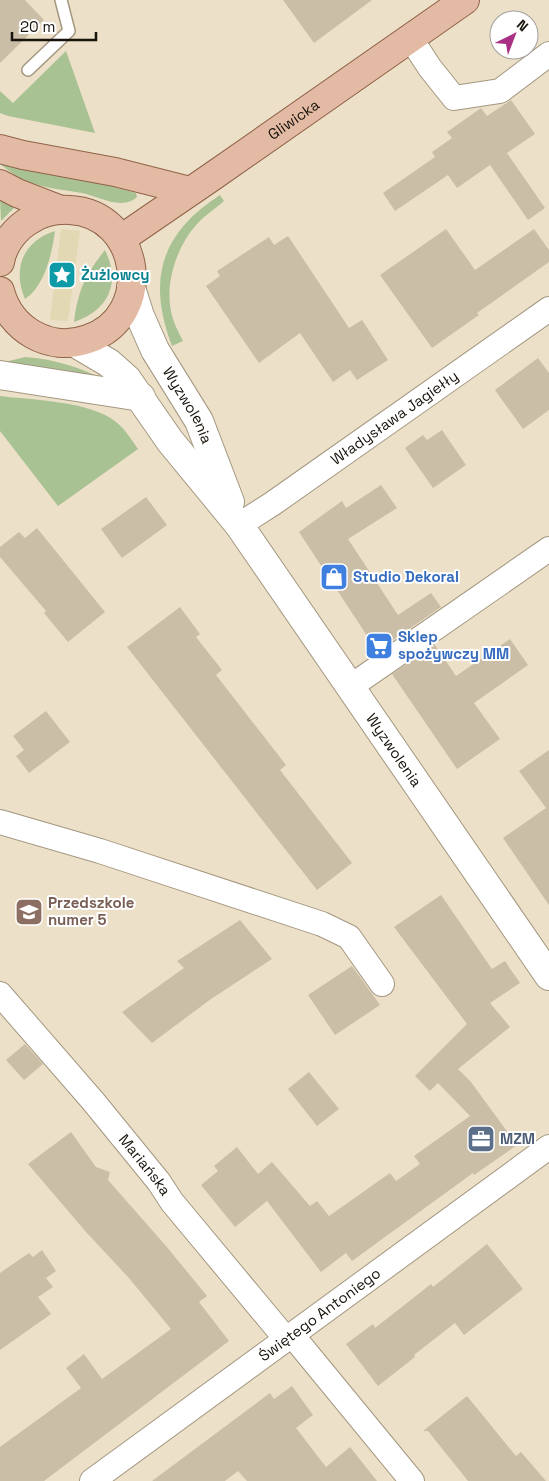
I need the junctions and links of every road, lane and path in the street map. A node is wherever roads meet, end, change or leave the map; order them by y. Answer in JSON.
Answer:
{"nodes":[{"id":1,"x":61,"y":0,"type":"edge"},
{"id":2,"x":465,"y":0,"type":"edge"},
{"id":3,"x":411,"y":39,"type":"junction"},
{"id":4,"x":549,"y":54,"type":"edge"},
{"id":5,"x":28,"y":70,"type":"dead end"},
{"id":6,"x":0,"y":149,"type":"edge"},
{"id":7,"x":0,"y":184,"type":"edge"},
{"id":8,"x":190,"y":191,"type":"junction"},
{"id":9,"x":61,"y":210,"type":"junction"},
{"id":10,"x":121,"y":239,"type":"junction"},
{"id":11,"x":0,"y":262,"type":"edge"},
{"id":12,"x":131,"y":288,"type":"junction"},
{"id":13,"x":0,"y":290,"type":"edge"},
{"id":14,"x":549,"y":309,"type":"edge"},
{"id":15,"x":7,"y":325,"type":"edge"},
{"id":16,"x":75,"y":343,"type":"junction"},
{"id":17,"x":0,"y":375,"type":"edge"},
{"id":18,"x":141,"y":397,"type":"junction"},
{"id":19,"x":239,"y":524,"type":"junction"},
{"id":20,"x":549,"y":549,"type":"edge"},
{"id":21,"x":350,"y":687,"type":"junction"},
{"id":22,"x":0,"y":822,"type":"edge"},
{"id":23,"x":546,"y":964,"type":"edge"},
{"id":24,"x":382,"y":984,"type":"dead end"},
{"id":25,"x":0,"y":994,"type":"edge"},
{"id":26,"x":549,"y":1147,"type":"edge"},
{"id":27,"x":289,"y":1337,"type":"junction"},
{"id":28,"x":92,"y":1481,"type":"edge"},
{"id":29,"x":412,"y":1481,"type":"edge"}],
"edges":[{"from":1,"to":5,"type":"lane"},
{"from":2,"to":3,"type":"main road","name":"Gliwicka"},
{"from":3,"to":4,"type":"street"},
{"from":3,"to":8,"type":"main road","name":"Gliwicka"},
{"from":6,"to":8,"type":"main road"},
{"from":7,"to":9,"type":"main road"},
{"from":8,"to":10,"type":"main road","name":"Gliwicka"},
{"from":9,"to":10,"type":"main road"},
{"from":9,"to":11,"type":"main road"},
{"from":10,"to":12,"type":"main road"},
{"from":12,"to":16,"type":"main road"},
{"from":12,"to":19,"type":"main road","name":"Wyzwolenia"},
{"from":13,"to":15,"type":"main road"},
{"from":14,"to":19,"type":"street","name":"Władysława Jagiełły"},
{"from":15,"to":16,"type":"main road"},
{"from":16,"to":18,"type":"main road","name":"Wyzwolenia"},
{"from":17,"to":18,"type":"main road"},
{"from":18,"to":19,"type":"main road","name":"Wyzwolenia"},
{"from":19,"to":21,"type":"main road","name":"Wyzwolenia"},
{"from":20,"to":21,"type":"street"},
{"from":21,"to":23,"type":"main road","name":"Wyzwolenia"},
{"from":22,"to":24,"type":"street"},
{"from":25,"to":27,"type":"street","name":"Mariańska"},
{"from":26,"to":27,"type":"street","name":"Świętego Antoniego"},
{"from":27,"to":28,"type":"street","name":"Świętego Antoniego"},
{"from":27,"to":29,"type":"street","name":"Mariańska"}]}
